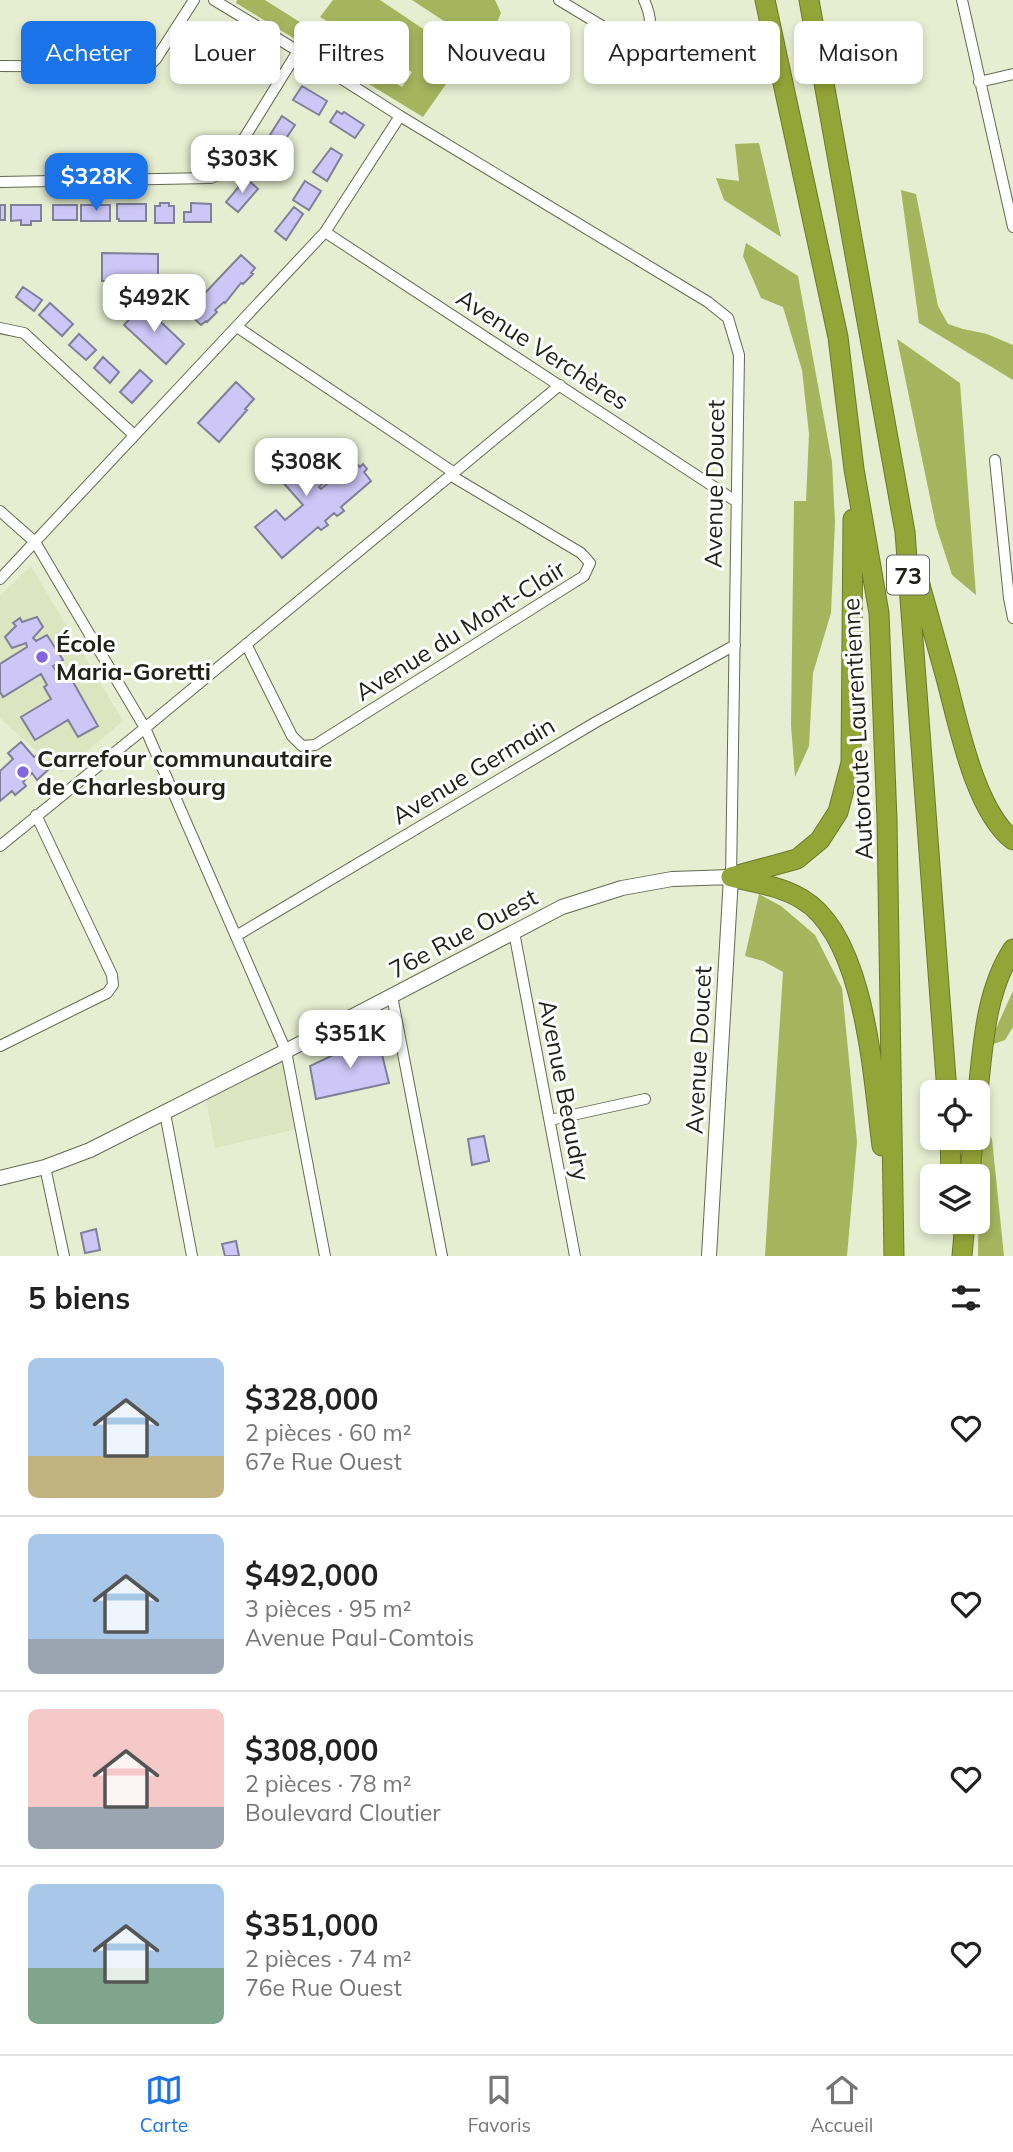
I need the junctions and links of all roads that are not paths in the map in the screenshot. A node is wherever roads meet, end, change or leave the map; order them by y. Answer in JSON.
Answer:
{"nodes":[{"id":1,"x":194,"y":0,"type":"edge"},
{"id":2,"x":214,"y":0,"type":"edge"},
{"id":3,"x":559,"y":0,"type":"edge"},
{"id":4,"x":643,"y":0,"type":"edge"},
{"id":5,"x":765,"y":0,"type":"edge"},
{"id":6,"x":809,"y":0,"type":"edge"},
{"id":7,"x":962,"y":0,"type":"edge"},
{"id":8,"x":294,"y":48,"type":"edge"},
{"id":9,"x":294,"y":59,"type":"edge"},
{"id":10,"x":0,"y":66,"type":"edge"},
{"id":11,"x":1013,"y":75,"type":"edge"},
{"id":12,"x":979,"y":82,"type":"junction"},
{"id":13,"x":350,"y":84,"type":"edge"},
{"id":14,"x":400,"y":117,"type":"junction"},
{"id":15,"x":0,"y":182,"type":"edge"},
{"id":16,"x":1010,"y":196,"type":"edge"},
{"id":17,"x":1013,"y":227,"type":"edge"},
{"id":18,"x":325,"y":232,"type":"junction"},
{"id":19,"x":237,"y":327,"type":"junction"},
{"id":20,"x":0,"y":328,"type":"edge"},
{"id":21,"x":560,"y":385,"type":"junction"},
{"id":22,"x":134,"y":435,"type":"junction"},
{"id":23,"x":995,"y":460,"type":"dead end"},
{"id":24,"x":854,"y":469,"type":"junction"},
{"id":25,"x":451,"y":473,"type":"junction"},
{"id":26,"x":737,"y":502,"type":"junction"},
{"id":27,"x":0,"y":511,"type":"edge"},
{"id":28,"x":905,"y":532,"type":"junction"},
{"id":29,"x":35,"y":542,"type":"junction"},
{"id":30,"x":0,"y":579,"type":"edge"},
{"id":31,"x":1013,"y":618,"type":"edge"},
{"id":32,"x":246,"y":644,"type":"junction"},
{"id":33,"x":734,"y":645,"type":"junction"},
{"id":34,"x":145,"y":728,"type":"junction"},
{"id":35,"x":36,"y":815,"type":"junction"},
{"id":36,"x":1013,"y":840,"type":"edge"},
{"id":37,"x":0,"y":846,"type":"edge"},
{"id":38,"x":731,"y":877,"type":"junction"},
{"id":39,"x":514,"y":932,"type":"junction"},
{"id":40,"x":236,"y":936,"type":"junction"},
{"id":41,"x":1013,"y":949,"type":"edge"},
{"id":42,"x":392,"y":996,"type":"junction"},
{"id":43,"x":0,"y":1046,"type":"edge"},
{"id":44,"x":286,"y":1051,"type":"junction"},
{"id":45,"x":946,"y":1080,"type":"edge"},
{"id":46,"x":979,"y":1080,"type":"edge"},
{"id":47,"x":645,"y":1099,"type":"dead end"},
{"id":48,"x":165,"y":1113,"type":"junction"},
{"id":49,"x":550,"y":1120,"type":"junction"},
{"id":50,"x":46,"y":1167,"type":"junction"},
{"id":51,"x":0,"y":1178,"type":"edge"},
{"id":52,"x":894,"y":1228,"type":"junction"},
{"id":53,"x":951,"y":1234,"type":"edge"},
{"id":54,"x":964,"y":1234,"type":"edge"},
{"id":55,"x":64,"y":1256,"type":"edge"},
{"id":56,"x":192,"y":1256,"type":"edge"},
{"id":57,"x":325,"y":1256,"type":"edge"},
{"id":58,"x":442,"y":1256,"type":"edge"},
{"id":59,"x":575,"y":1256,"type":"edge"},
{"id":60,"x":709,"y":1256,"type":"edge"},
{"id":61,"x":894,"y":1256,"type":"edge"},
{"id":62,"x":952,"y":1256,"type":"edge"},
{"id":63,"x":962,"y":1256,"type":"edge"}],
"edges":[{"from":1,"to":10,"type":"street"},
{"from":2,"to":8,"type":"street","name":"Avenue Doucet"},
{"from":3,"to":4,"type":"street"},
{"from":5,"to":24,"type":"highway","name":"Autoroute Laurentienne","number":"73"},
{"from":6,"to":28,"type":"highway","number":"73"},
{"from":7,"to":12,"type":"street"},
{"from":9,"to":15,"type":"street"},
{"from":11,"to":12,"type":"street"},
{"from":12,"to":16,"type":"street"},
{"from":13,"to":14,"type":"street","name":"Avenue Doucet"},
{"from":14,"to":18,"type":"street"},
{"from":14,"to":26,"type":"street","name":"Avenue Doucet"},
{"from":16,"to":17,"type":"street"},
{"from":18,"to":19,"type":"street"},
{"from":18,"to":21,"type":"street","name":"Avenue Verchères"},
{"from":19,"to":22,"type":"street"},
{"from":19,"to":25,"type":"street","name":"Avenue du Mont-Clair"},
{"from":20,"to":22,"type":"street"},
{"from":21,"to":25,"type":"street"},
{"from":21,"to":26,"type":"street","name":"Avenue Verchères"},
{"from":22,"to":29,"type":"street"},
{"from":23,"to":31,"type":"street"},
{"from":24,"to":38,"type":"highway"},
{"from":24,"to":52,"type":"highway","name":"Autoroute Laurentienne","number":"73"},
{"from":25,"to":32,"type":"street"},
{"from":25,"to":32,"type":"street","name":"Avenue du Mont-Clair"},
{"from":26,"to":33,"type":"street","name":"Avenue Doucet"},
{"from":27,"to":29,"type":"street"},
{"from":28,"to":36,"type":"highway"},
{"from":28,"to":45,"type":"highway","number":"73"},
{"from":29,"to":30,"type":"street"},
{"from":29,"to":34,"type":"street"},
{"from":32,"to":34,"type":"street"},
{"from":33,"to":38,"type":"street","name":"Avenue Doucet"},
{"from":33,"to":40,"type":"street","name":"Avenue Germain"},
{"from":34,"to":35,"type":"street"},
{"from":34,"to":40,"type":"street"},
{"from":35,"to":37,"type":"street"},
{"from":35,"to":43,"type":"street"},
{"from":38,"to":39,"type":"street","name":"76e Rue Ouest"},
{"from":38,"to":52,"type":"highway"},
{"from":38,"to":60,"type":"street","name":"Avenue Doucet"},
{"from":39,"to":42,"type":"street","name":"76e Rue Ouest"},
{"from":39,"to":49,"type":"street","name":"Avenue Beaudry"},
{"from":40,"to":44,"type":"street"},
{"from":41,"to":46,"type":"highway"},
{"from":42,"to":44,"type":"street","name":"76e Rue Ouest"},
{"from":42,"to":58,"type":"street"},
{"from":44,"to":48,"type":"street","name":"76e Rue Ouest"},
{"from":44,"to":57,"type":"street"},
{"from":47,"to":49,"type":"street"},
{"from":48,"to":50,"type":"street","name":"76e Rue Ouest"},
{"from":48,"to":56,"type":"street"},
{"from":49,"to":59,"type":"street","name":"Avenue Beaudry"},
{"from":50,"to":51,"type":"street","name":"76e Rue Ouest"},
{"from":50,"to":55,"type":"street"},
{"from":52,"to":61,"type":"highway","name":"Autoroute Laurentienne","number":"73"},
{"from":53,"to":62,"type":"highway"},
{"from":54,"to":63,"type":"highway"}]}
